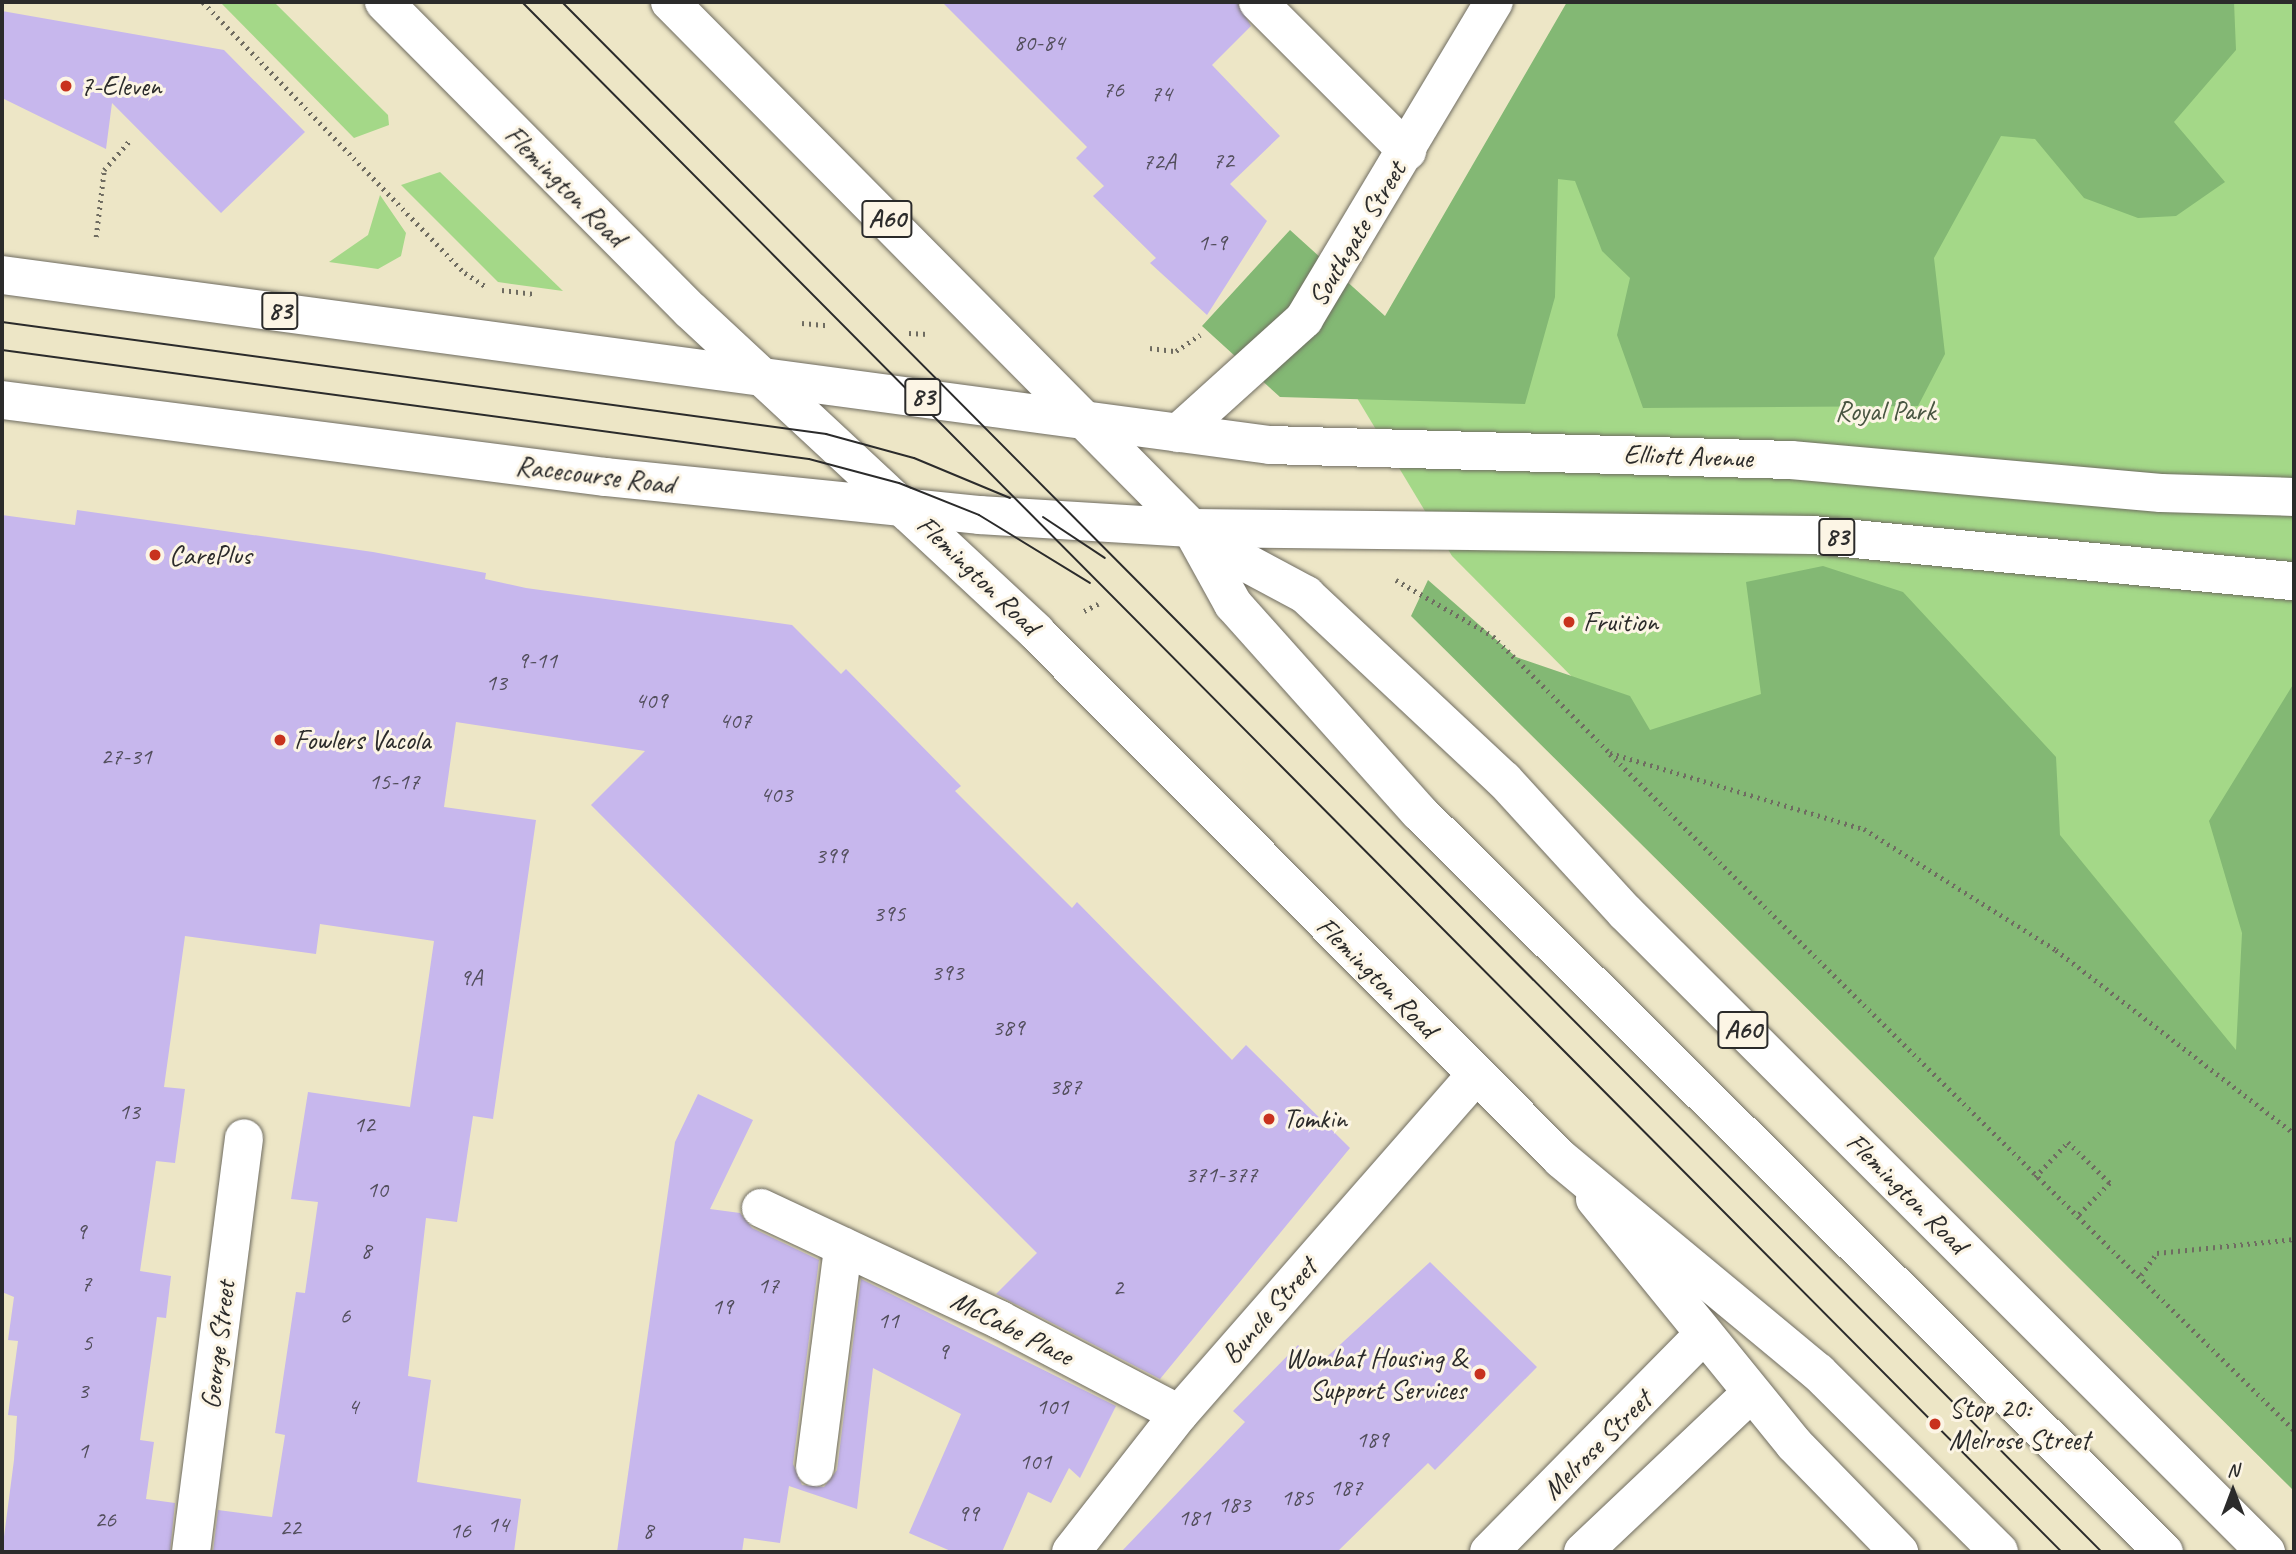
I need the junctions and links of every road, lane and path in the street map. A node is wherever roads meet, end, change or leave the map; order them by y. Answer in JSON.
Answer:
{"nodes":[{"id":1,"x":203,"y":2,"type":"edge"},
{"id":2,"x":384,"y":2,"type":"edge"},
{"id":3,"x":670,"y":2,"type":"edge"},
{"id":4,"x":1258,"y":2,"type":"edge"},
{"id":5,"x":1494,"y":2,"type":"edge"},
{"id":6,"x":129,"y":141,"type":"dead end"},
{"id":7,"x":1407,"y":151,"type":"junction"},
{"id":8,"x":96,"y":237,"type":"dead end"},
{"id":9,"x":2,"y":275,"type":"edge"},
{"id":10,"x":488,"y":288,"type":"dead end"},
{"id":11,"x":802,"y":323,"type":"dead end"},
{"id":12,"x":827,"y":325,"type":"dead end"},
{"id":13,"x":909,"y":333,"type":"dead end"},
{"id":14,"x":929,"y":334,"type":"dead end"},
{"id":15,"x":1200,"y":335,"type":"dead end"},
{"id":16,"x":1150,"y":348,"type":"dead end"},
{"id":17,"x":763,"y":376,"type":"junction"},
{"id":18,"x":2,"y":400,"type":"edge"},
{"id":19,"x":1083,"y":419,"type":"junction"},
{"id":20,"x":1178,"y":433,"type":"junction"},
{"id":21,"x":2294,"y":497,"type":"edge"},
{"id":22,"x":911,"y":510,"type":"junction"},
{"id":23,"x":1194,"y":533,"type":"junction"},
{"id":24,"x":2294,"y":581,"type":"edge"},
{"id":25,"x":1399,"y":582,"type":"dead end"},
{"id":26,"x":1098,"y":604,"type":"dead end"},
{"id":27,"x":1083,"y":612,"type":"dead end"},
{"id":28,"x":1609,"y":753,"type":"junction"},
{"id":29,"x":1475,"y":1076,"type":"junction"},
{"id":30,"x":2294,"y":1133,"type":"edge"},
{"id":31,"x":244,"y":1138,"type":"dead end"},
{"id":32,"x":1561,"y":1159,"type":"junction"},
{"id":33,"x":2035,"y":1177,"type":"junction"},
{"id":34,"x":761,"y":1208,"type":"dead end"},
{"id":35,"x":2076,"y":1218,"type":"junction"},
{"id":36,"x":2294,"y":1239,"type":"edge"},
{"id":37,"x":843,"y":1247,"type":"junction"},
{"id":38,"x":2141,"y":1275,"type":"junction"},
{"id":39,"x":1703,"y":1335,"type":"junction"},
{"id":40,"x":1751,"y":1393,"type":"junction"},
{"id":41,"x":1179,"y":1414,"type":"junction"},
{"id":42,"x":2294,"y":1430,"type":"edge"},
{"id":43,"x":815,"y":1467,"type":"dead end"},
{"id":44,"x":191,"y":1552,"type":"edge"},
{"id":45,"x":1071,"y":1552,"type":"edge"},
{"id":46,"x":1489,"y":1552,"type":"edge"},
{"id":47,"x":1583,"y":1552,"type":"edge"},
{"id":48,"x":1899,"y":1552,"type":"edge"},
{"id":49,"x":1999,"y":1552,"type":"edge"},
{"id":50,"x":2164,"y":1552,"type":"edge"},
{"id":51,"x":2266,"y":1552,"type":"edge"}],
"edges":[{"from":1,"to":10,"type":"path"},
{"from":2,"to":17,"type":"main road","name":"Flemington Road"},
{"from":3,"to":19,"type":"main road","name":"Flemington Road","number":"A60"},
{"from":4,"to":7,"type":"main road"},
{"from":5,"to":7,"type":"main road","name":"Southgate Street"},
{"from":6,"to":8,"type":"path"},
{"from":7,"to":20,"type":"main road","name":"Southgate Street"},
{"from":9,"to":17,"type":"main road","number":"83"},
{"from":11,"to":12,"type":"path"},
{"from":13,"to":14,"type":"path"},
{"from":15,"to":16,"type":"path"},
{"from":17,"to":19,"type":"main road","number":"83"},
{"from":17,"to":22,"type":"main road","name":"Flemington Road"},
{"from":18,"to":22,"type":"main road","name":"Racecourse Road","number":"83"},
{"from":19,"to":20,"type":"main road","name":"Elliott Avenue","number":"83"},
{"from":19,"to":23,"type":"main road","name":"Flemington Road","number":"A60"},
{"from":20,"to":21,"type":"main road","name":"Elliott Avenue","number":"83"},
{"from":22,"to":23,"type":"main road","name":"Racecourse Road","number":"83"},
{"from":22,"to":29,"type":"main road","name":"Flemington Road"},
{"from":23,"to":24,"type":"main road","number":"83"},
{"from":23,"to":50,"type":"main road","name":"Flemington Road","number":"A60"},
{"from":23,"to":51,"type":"main road","name":"Flemington Road","number":"A60"},
{"from":25,"to":28,"type":"path"},
{"from":26,"to":27,"type":"path"},
{"from":28,"to":30,"type":"path"},
{"from":28,"to":33,"type":"path"},
{"from":29,"to":32,"type":"main road","name":"Flemington Road"},
{"from":29,"to":41,"type":"main road","name":"Buncle Street"},
{"from":31,"to":44,"type":"main road","name":"George Street"},
{"from":32,"to":39,"type":"main road","name":"Flemington Road"},
{"from":32,"to":49,"type":"main road","name":"Flemington Road"},
{"from":33,"to":35,"type":"path"},
{"from":33,"to":35,"type":"path"},
{"from":34,"to":37,"type":"main road","name":"McCabe Place"},
{"from":35,"to":38,"type":"path"},
{"from":36,"to":38,"type":"path"},
{"from":37,"to":41,"type":"main road","name":"McCabe Place"},
{"from":37,"to":43,"type":"main road"},
{"from":38,"to":42,"type":"path"},
{"from":39,"to":40,"type":"main road","name":"Flemington Road"},
{"from":39,"to":46,"type":"main road","name":"Melrose Street"},
{"from":40,"to":47,"type":"main road"},
{"from":40,"to":48,"type":"main road","name":"Flemington Road"},
{"from":41,"to":45,"type":"main road","name":"Buncle Street"}]}
